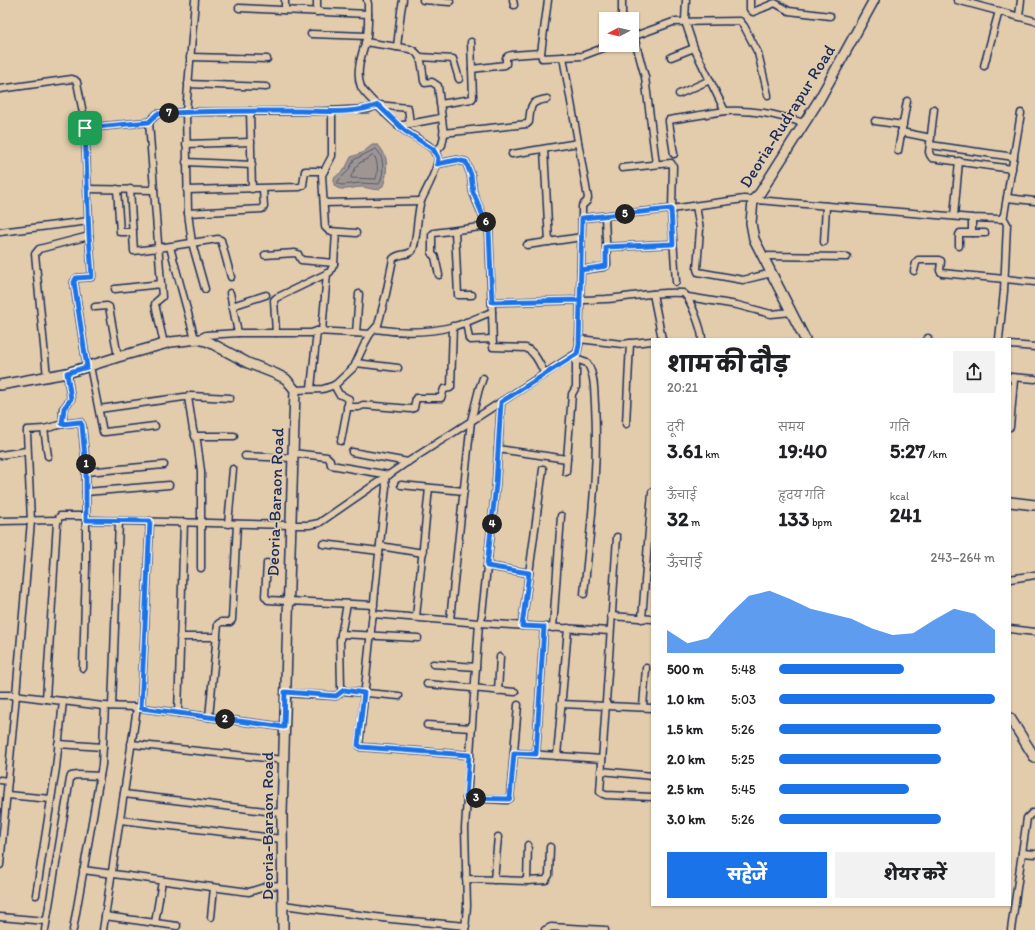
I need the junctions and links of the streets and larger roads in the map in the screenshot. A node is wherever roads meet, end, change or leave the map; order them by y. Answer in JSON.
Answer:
{"nodes":[{"id":1,"x":195,"y":0,"type":"edge"},
{"id":2,"x":285,"y":0,"type":"edge"},
{"id":3,"x":317,"y":0,"type":"edge"},
{"id":4,"x":368,"y":0,"type":"edge"},
{"id":5,"x":403,"y":0,"type":"edge"},
{"id":6,"x":423,"y":0,"type":"edge"},
{"id":7,"x":548,"y":0,"type":"edge"},
{"id":8,"x":622,"y":0,"type":"edge"},
{"id":9,"x":686,"y":0,"type":"edge"},
{"id":10,"x":750,"y":0,"type":"edge"},
{"id":11,"x":874,"y":0,"type":"edge"},
{"id":12,"x":957,"y":0,"type":"edge"},
{"id":13,"x":1021,"y":0,"type":"edge"},
{"id":14,"x":450,"y":2,"type":"dead end"},
{"id":15,"x":239,"y":8,"type":"dead end"},
{"id":16,"x":285,"y":10,"type":"junction"},
{"id":17,"x":999,"y":11,"type":"junction"},
{"id":18,"x":317,"y":12,"type":"junction"},
{"id":19,"x":622,"y":12,"type":"edge"},
{"id":20,"x":368,"y":14,"type":"junction"},
{"id":21,"x":830,"y":16,"type":"dead end"},
{"id":22,"x":1019,"y":16,"type":"junction"},
{"id":23,"x":686,"y":21,"type":"junction"},
{"id":24,"x":1035,"y":21,"type":"edge"},
{"id":25,"x":311,"y":34,"type":"dead end"},
{"id":26,"x":639,"y":34,"type":"edge"},
{"id":27,"x":366,"y":39,"type":"junction"},
{"id":28,"x":471,"y":42,"type":"dead end"},
{"id":29,"x":397,"y":47,"type":"junction"},
{"id":30,"x":694,"y":48,"type":"junction"},
{"id":31,"x":599,"y":50,"type":"edge"},
{"id":32,"x":638,"y":52,"type":"edge"},
{"id":33,"x":541,"y":53,"type":"junction"},
{"id":34,"x":190,"y":57,"type":"junction"},
{"id":35,"x":420,"y":57,"type":"junction"},
{"id":36,"x":563,"y":57,"type":"junction"},
{"id":37,"x":671,"y":57,"type":"dead end"},
{"id":38,"x":267,"y":59,"type":"dead end"},
{"id":39,"x":984,"y":66,"type":"dead end"},
{"id":40,"x":472,"y":69,"type":"junction"},
{"id":41,"x":459,"y":79,"type":"dead end"},
{"id":42,"x":710,"y":80,"type":"junction"},
{"id":43,"x":188,"y":84,"type":"junction"},
{"id":44,"x":266,"y":86,"type":"dead end"},
{"id":45,"x":0,"y":89,"type":"edge"},
{"id":46,"x":679,"y":94,"type":"dead end"},
{"id":47,"x":768,"y":95,"type":"dead end"},
{"id":48,"x":547,"y":99,"type":"dead end"},
{"id":49,"x":907,"y":101,"type":"dead end"},
{"id":50,"x":440,"y":104,"type":"junction"},
{"id":51,"x":378,"y":105,"type":"junction"},
{"id":52,"x":934,"y":109,"type":"dead end"},
{"id":53,"x":250,"y":111,"type":"junction"},
{"id":54,"x":332,"y":111,"type":"junction"},
{"id":55,"x":725,"y":111,"type":"junction"},
{"id":56,"x":186,"y":112,"type":"junction"},
{"id":57,"x":1021,"y":113,"type":"dead end"},
{"id":58,"x":441,"y":118,"type":"junction"},
{"id":59,"x":875,"y":121,"type":"dead end"},
{"id":60,"x":149,"y":122,"type":"junction"},
{"id":61,"x":804,"y":123,"type":"junction"},
{"id":62,"x":410,"y":124,"type":"junction"},
{"id":63,"x":902,"y":125,"type":"junction"},
{"id":64,"x":398,"y":126,"type":"junction"},
{"id":65,"x":85,"y":128,"type":"junction"},
{"id":66,"x":901,"y":132,"type":"junction"},
{"id":67,"x":443,"y":133,"type":"junction"},
{"id":68,"x":931,"y":138,"type":"junction"},
{"id":69,"x":251,"y":142,"type":"junction"},
{"id":70,"x":578,"y":143,"type":"junction"},
{"id":71,"x":186,"y":144,"type":"junction"},
{"id":72,"x":930,"y":145,"type":"junction"},
{"id":73,"x":544,"y":148,"type":"junction"},
{"id":74,"x":898,"y":151,"type":"dead end"},
{"id":75,"x":435,"y":153,"type":"junction"},
{"id":76,"x":512,"y":154,"type":"dead end"},
{"id":77,"x":674,"y":154,"type":"dead end"},
{"id":78,"x":1014,"y":157,"type":"junction"},
{"id":79,"x":959,"y":161,"type":"junction"},
{"id":80,"x":186,"y":162,"type":"junction"},
{"id":81,"x":437,"y":164,"type":"junction"},
{"id":82,"x":656,"y":164,"type":"junction"},
{"id":83,"x":252,"y":165,"type":"junction"},
{"id":84,"x":622,"y":168,"type":"dead end"},
{"id":85,"x":1012,"y":169,"type":"junction"},
{"id":86,"x":324,"y":171,"type":"junction"},
{"id":87,"x":263,"y":188,"type":"junction"},
{"id":88,"x":88,"y":189,"type":"junction"},
{"id":89,"x":116,"y":189,"type":"junction"},
{"id":90,"x":130,"y":189,"type":"junction"},
{"id":91,"x":252,"y":189,"type":"junction"},
{"id":92,"x":154,"y":190,"type":"junction"},
{"id":93,"x":187,"y":190,"type":"junction"},
{"id":94,"x":1007,"y":198,"type":"junction"},
{"id":95,"x":753,"y":200,"type":"junction"},
{"id":96,"x":421,"y":201,"type":"junction"},
{"id":97,"x":1035,"y":201,"type":"edge"},
{"id":98,"x":324,"y":203,"type":"junction"},
{"id":99,"x":696,"y":206,"type":"junction"},
{"id":100,"x":826,"y":206,"type":"junction"},
{"id":101,"x":671,"y":209,"type":"junction"},
{"id":102,"x":188,"y":213,"type":"junction"},
{"id":103,"x":605,"y":216,"type":"junction"},
{"id":104,"x":954,"y":216,"type":"junction"},
{"id":105,"x":972,"y":218,"type":"junction"},
{"id":106,"x":1003,"y":218,"type":"junction"},
{"id":107,"x":582,"y":219,"type":"junction"},
{"id":108,"x":89,"y":222,"type":"junction"},
{"id":109,"x":488,"y":226,"type":"junction"},
{"id":110,"x":455,"y":230,"type":"junction"},
{"id":111,"x":0,"y":232,"type":"edge"},
{"id":112,"x":133,"y":232,"type":"junction"},
{"id":113,"x":336,"y":232,"type":"junction"},
{"id":114,"x":356,"y":233,"type":"dead end"},
{"id":115,"x":972,"y":233,"type":"junction"},
{"id":116,"x":985,"y":233,"type":"dead end"},
{"id":117,"x":89,"y":236,"type":"junction"},
{"id":118,"x":582,"y":237,"type":"junction"},
{"id":119,"x":549,"y":242,"type":"junction"},
{"id":120,"x":824,"y":242,"type":"dead end"},
{"id":121,"x":192,"y":243,"type":"junction"},
{"id":122,"x":673,"y":244,"type":"junction"},
{"id":123,"x":527,"y":245,"type":"dead end"},
{"id":124,"x":959,"y":246,"type":"dead end"},
{"id":125,"x":170,"y":247,"type":"junction"},
{"id":126,"x":606,"y":247,"type":"junction"},
{"id":127,"x":158,"y":248,"type":"junction"},
{"id":128,"x":265,"y":256,"type":"dead end"},
{"id":129,"x":762,"y":256,"type":"junction"},
{"id":130,"x":847,"y":257,"type":"dead end"},
{"id":131,"x":334,"y":263,"type":"junction"},
{"id":132,"x":581,"y":270,"type":"junction"},
{"id":133,"x":914,"y":271,"type":"dead end"},
{"id":134,"x":327,"y":273,"type":"junction"},
{"id":135,"x":772,"y":273,"type":"junction"},
{"id":136,"x":439,"y":275,"type":"dead end"},
{"id":137,"x":231,"y":276,"type":"dead end"},
{"id":138,"x":1004,"y":278,"type":"junction"},
{"id":139,"x":676,"y":282,"type":"dead end"},
{"id":140,"x":1035,"y":282,"type":"edge"},
{"id":141,"x":161,"y":284,"type":"junction"},
{"id":142,"x":114,"y":289,"type":"dead end"},
{"id":143,"x":205,"y":289,"type":"dead end"},
{"id":144,"x":230,"y":293,"type":"dead end"},
{"id":145,"x":359,"y":294,"type":"dead end"},
{"id":146,"x":653,"y":294,"type":"junction"},
{"id":147,"x":266,"y":295,"type":"dead end"},
{"id":148,"x":472,"y":295,"type":"dead end"},
{"id":149,"x":688,"y":297,"type":"junction"},
{"id":150,"x":580,"y":300,"type":"junction"},
{"id":151,"x":492,"y":302,"type":"junction"},
{"id":152,"x":232,"y":306,"type":"junction"},
{"id":153,"x":95,"y":307,"type":"dead end"},
{"id":154,"x":492,"y":312,"type":"junction"},
{"id":155,"x":792,"y":312,"type":"junction"},
{"id":156,"x":466,"y":322,"type":"junction"},
{"id":157,"x":453,"y":326,"type":"junction"},
{"id":158,"x":319,"y":331,"type":"junction"},
{"id":159,"x":373,"y":331,"type":"junction"},
{"id":160,"x":238,"y":333,"type":"junction"},
{"id":161,"x":276,"y":333,"type":"junction"},
{"id":162,"x":356,"y":333,"type":"junction"},
{"id":163,"x":662,"y":338,"type":"edge"},
{"id":164,"x":702,"y":338,"type":"edge"},
{"id":165,"x":805,"y":338,"type":"edge"},
{"id":166,"x":999,"y":338,"type":"edge"},
{"id":167,"x":197,"y":339,"type":"junction"},
{"id":168,"x":492,"y":339,"type":"junction"},
{"id":169,"x":579,"y":340,"type":"junction"},
{"id":170,"x":651,"y":341,"type":"edge"},
{"id":171,"x":630,"y":343,"type":"junction"},
{"id":172,"x":164,"y":344,"type":"junction"},
{"id":173,"x":1011,"y":345,"type":"edge"},
{"id":174,"x":1035,"y":347,"type":"edge"},
{"id":175,"x":118,"y":357,"type":"junction"},
{"id":176,"x":576,"y":357,"type":"junction"},
{"id":177,"x":356,"y":362,"type":"junction"},
{"id":178,"x":89,"y":366,"type":"junction"},
{"id":179,"x":398,"y":368,"type":"dead end"},
{"id":180,"x":67,"y":373,"type":"junction"},
{"id":181,"x":545,"y":374,"type":"junction"},
{"id":182,"x":47,"y":377,"type":"junction"},
{"id":183,"x":1011,"y":377,"type":"edge"},
{"id":184,"x":483,"y":378,"type":"dead end"},
{"id":185,"x":1035,"y":380,"type":"edge"},
{"id":186,"x":0,"y":385,"type":"edge"},
{"id":187,"x":334,"y":385,"type":"junction"},
{"id":188,"x":311,"y":388,"type":"junction"},
{"id":189,"x":294,"y":390,"type":"junction"},
{"id":190,"x":188,"y":397,"type":"junction"},
{"id":191,"x":230,"y":398,"type":"dead end"},
{"id":192,"x":501,"y":402,"type":"junction"},
{"id":193,"x":347,"y":407,"type":"junction"},
{"id":194,"x":99,"y":409,"type":"junction"},
{"id":195,"x":1011,"y":415,"type":"edge"},
{"id":196,"x":471,"y":421,"type":"junction"},
{"id":197,"x":62,"y":424,"type":"junction"},
{"id":198,"x":626,"y":424,"type":"dead end"},
{"id":199,"x":155,"y":426,"type":"dead end"},
{"id":200,"x":44,"y":429,"type":"junction"},
{"id":201,"x":195,"y":436,"type":"junction"},
{"id":202,"x":234,"y":436,"type":"dead end"},
{"id":203,"x":341,"y":441,"type":"dead end"},
{"id":204,"x":498,"y":449,"type":"junction"},
{"id":205,"x":27,"y":451,"type":"junction"},
{"id":206,"x":352,"y":452,"type":"dead end"},
{"id":207,"x":0,"y":455,"type":"edge"},
{"id":208,"x":48,"y":456,"type":"dead end"},
{"id":209,"x":245,"y":456,"type":"dead end"},
{"id":210,"x":292,"y":456,"type":"junction"},
{"id":211,"x":567,"y":459,"type":"junction"},
{"id":212,"x":408,"y":462,"type":"junction"},
{"id":213,"x":164,"y":465,"type":"dead end"},
{"id":214,"x":233,"y":468,"type":"dead end"},
{"id":215,"x":543,"y":469,"type":"dead end"},
{"id":216,"x":86,"y":472,"type":"junction"},
{"id":217,"x":566,"y":472,"type":"dead end"},
{"id":218,"x":387,"y":476,"type":"junction"},
{"id":219,"x":169,"y":485,"type":"dead end"},
{"id":220,"x":402,"y":485,"type":"dead end"},
{"id":221,"x":429,"y":488,"type":"junction"},
{"id":222,"x":464,"y":491,"type":"junction"},
{"id":223,"x":86,"y":492,"type":"junction"},
{"id":224,"x":1011,"y":502,"type":"edge"},
{"id":225,"x":1035,"y":505,"type":"edge"},
{"id":226,"x":561,"y":516,"type":"dead end"},
{"id":227,"x":86,"y":518,"type":"junction"},
{"id":228,"x":651,"y":519,"type":"edge"},
{"id":229,"x":58,"y":520,"type":"junction"},
{"id":230,"x":0,"y":521,"type":"edge"},
{"id":231,"x":31,"y":521,"type":"junction"},
{"id":232,"x":119,"y":521,"type":"junction"},
{"id":233,"x":150,"y":521,"type":"junction"},
{"id":234,"x":184,"y":522,"type":"junction"},
{"id":235,"x":202,"y":523,"type":"junction"},
{"id":236,"x":228,"y":524,"type":"junction"},
{"id":237,"x":237,"y":524,"type":"junction"},
{"id":238,"x":290,"y":526,"type":"junction"},
{"id":239,"x":616,"y":537,"type":"dead end"},
{"id":240,"x":650,"y":542,"type":"edge"},
{"id":241,"x":323,"y":544,"type":"dead end"},
{"id":242,"x":380,"y":548,"type":"junction"},
{"id":243,"x":423,"y":553,"type":"junction"},
{"id":244,"x":267,"y":563,"type":"dead end"},
{"id":245,"x":487,"y":566,"type":"junction"},
{"id":246,"x":201,"y":568,"type":"dead end"},
{"id":247,"x":529,"y":573,"type":"junction"},
{"id":248,"x":1035,"y":575,"type":"edge"},
{"id":249,"x":1011,"y":579,"type":"edge"},
{"id":250,"x":584,"y":594,"type":"dead end"},
{"id":251,"x":288,"y":602,"type":"junction"},
{"id":252,"x":347,"y":604,"type":"junction"},
{"id":253,"x":374,"y":606,"type":"junction"},
{"id":254,"x":373,"y":614,"type":"junction"},
{"id":255,"x":610,"y":616,"type":"junction"},
{"id":256,"x":416,"y":617,"type":"junction"},
{"id":257,"x":642,"y":619,"type":"junction"},
{"id":258,"x":651,"y":619,"type":"edge"},
{"id":259,"x":450,"y":620,"type":"junction"},
{"id":260,"x":480,"y":623,"type":"junction"},
{"id":261,"x":522,"y":626,"type":"junction"},
{"id":262,"x":544,"y":627,"type":"junction"},
{"id":263,"x":553,"y":628,"type":"junction"},
{"id":264,"x":568,"y":628,"type":"junction"},
{"id":265,"x":1011,"y":629,"type":"edge"},
{"id":266,"x":610,"y":630,"type":"junction"},
{"id":267,"x":1035,"y":632,"type":"edge"},
{"id":268,"x":341,"y":634,"type":"junction"},
{"id":269,"x":370,"y":636,"type":"junction"},
{"id":270,"x":180,"y":637,"type":"junction"},
{"id":271,"x":217,"y":637,"type":"junction"},
{"id":272,"x":418,"y":638,"type":"dead end"},
{"id":273,"x":500,"y":657,"type":"dead end"},
{"id":274,"x":434,"y":664,"type":"dead end"},
{"id":275,"x":476,"y":667,"type":"junction"},
{"id":276,"x":83,"y":668,"type":"dead end"},
{"id":277,"x":646,"y":668,"type":"dead end"},
{"id":278,"x":427,"y":684,"type":"dead end"},
{"id":279,"x":474,"y":688,"type":"junction"},
{"id":280,"x":344,"y":690,"type":"junction"},
{"id":281,"x":498,"y":691,"type":"junction"},
{"id":282,"x":285,"y":692,"type":"junction"},
{"id":283,"x":515,"y":692,"type":"dead end"},
{"id":284,"x":364,"y":693,"type":"junction"},
{"id":285,"x":0,"y":695,"type":"edge"},
{"id":286,"x":16,"y":695,"type":"junction"},
{"id":287,"x":399,"y":696,"type":"dead end"},
{"id":288,"x":46,"y":698,"type":"junction"},
{"id":289,"x":63,"y":701,"type":"junction"},
{"id":290,"x":561,"y":704,"type":"junction"},
{"id":291,"x":518,"y":705,"type":"dead end"},
{"id":292,"x":105,"y":706,"type":"junction"},
{"id":293,"x":112,"y":706,"type":"junction"},
{"id":294,"x":606,"y":706,"type":"junction"},
{"id":295,"x":643,"y":707,"type":"junction"},
{"id":296,"x":139,"y":708,"type":"junction"},
{"id":297,"x":651,"y":708,"type":"edge"},
{"id":298,"x":178,"y":713,"type":"junction"},
{"id":299,"x":209,"y":717,"type":"junction"},
{"id":300,"x":1011,"y":720,"type":"edge"},
{"id":301,"x":427,"y":725,"type":"dead end"},
{"id":302,"x":284,"y":727,"type":"junction"},
{"id":303,"x":471,"y":728,"type":"junction"},
{"id":304,"x":58,"y":744,"type":"junction"},
{"id":305,"x":132,"y":744,"type":"junction"},
{"id":306,"x":103,"y":747,"type":"junction"},
{"id":307,"x":514,"y":753,"type":"junction"},
{"id":308,"x":536,"y":754,"type":"junction"},
{"id":309,"x":469,"y":755,"type":"junction"},
{"id":310,"x":557,"y":756,"type":"junction"},
{"id":311,"x":1035,"y":758,"type":"edge"},
{"id":312,"x":602,"y":759,"type":"junction"},
{"id":313,"x":284,"y":760,"type":"junction"},
{"id":314,"x":601,"y":771,"type":"junction"},
{"id":315,"x":100,"y":776,"type":"junction"},
{"id":316,"x":651,"y":776,"type":"edge"},
{"id":317,"x":0,"y":780,"type":"edge"},
{"id":318,"x":8,"y":781,"type":"junction"},
{"id":319,"x":124,"y":794,"type":"junction"},
{"id":320,"x":4,"y":797,"type":"edge"},
{"id":321,"x":651,"y":797,"type":"edge"},
{"id":322,"x":466,"y":798,"type":"junction"},
{"id":323,"x":51,"y":799,"type":"junction"},
{"id":324,"x":282,"y":813,"type":"junction"},
{"id":325,"x":1035,"y":813,"type":"edge"},
{"id":326,"x":120,"y":820,"type":"junction"},
{"id":327,"x":2,"y":830,"type":"edge"},
{"id":328,"x":498,"y":837,"type":"dead end"},
{"id":329,"x":282,"y":839,"type":"junction"},
{"id":330,"x":528,"y":845,"type":"dead end"},
{"id":331,"x":550,"y":847,"type":"dead end"},
{"id":332,"x":1022,"y":853,"type":"junction"},
{"id":333,"x":1035,"y":854,"type":"edge"},
{"id":334,"x":0,"y":865,"type":"edge"},
{"id":335,"x":83,"y":870,"type":"junction"},
{"id":336,"x":112,"y":874,"type":"junction"},
{"id":337,"x":466,"y":879,"type":"junction"},
{"id":338,"x":494,"y":880,"type":"junction"},
{"id":339,"x":162,"y":881,"type":"junction"},
{"id":340,"x":527,"y":881,"type":"junction"},
{"id":341,"x":282,"y":885,"type":"junction"},
{"id":342,"x":214,"y":888,"type":"junction"},
{"id":343,"x":36,"y":894,"type":"dead end"},
{"id":344,"x":1013,"y":897,"type":"edge"},
{"id":345,"x":283,"y":905,"type":"junction"},
{"id":346,"x":105,"y":916,"type":"junction"},
{"id":347,"x":0,"y":917,"type":"edge"},
{"id":348,"x":211,"y":917,"type":"dead end"},
{"id":349,"x":46,"y":921,"type":"junction"},
{"id":350,"x":155,"y":923,"type":"junction"},
{"id":351,"x":177,"y":926,"type":"dead end"},
{"id":352,"x":465,"y":928,"type":"edge"},
{"id":353,"x":45,"y":930,"type":"edge"},
{"id":354,"x":73,"y":930,"type":"edge"},
{"id":355,"x":103,"y":930,"type":"edge"},
{"id":356,"x":283,"y":930,"type":"edge"},
{"id":357,"x":544,"y":930,"type":"edge"},
{"id":358,"x":605,"y":930,"type":"edge"},
{"id":359,"x":1011,"y":930,"type":"edge"}],
"edges":[{"from":1,"to":34,"type":"street"},
{"from":2,"to":16,"type":"street"},
{"from":3,"to":18,"type":"street"},
{"from":4,"to":20,"type":"street"},
{"from":5,"to":29,"type":"street"},
{"from":6,"to":14,"type":"street"},
{"from":7,"to":33,"type":"street"},
{"from":8,"to":19,"type":"street"},
{"from":9,"to":23,"type":"street"},
{"from":10,"to":21,"type":"street"},
{"from":11,"to":61,"type":"street","name":"Deoria-Rudrapur Road"},
{"from":12,"to":17,"type":"street"},
{"from":13,"to":22,"type":"street"},
{"from":15,"to":16,"type":"street"},
{"from":16,"to":18,"type":"street"},
{"from":17,"to":22,"type":"street"},
{"from":17,"to":39,"type":"street"},
{"from":18,"to":20,"type":"street"},
{"from":20,"to":27,"type":"street"},
{"from":22,"to":24,"type":"street"},
{"from":23,"to":26,"type":"street"},
{"from":23,"to":30,"type":"street"},
{"from":23,"to":47,"type":"street"},
{"from":25,"to":27,"type":"street"},
{"from":27,"to":29,"type":"street"},
{"from":27,"to":51,"type":"street"},
{"from":28,"to":40,"type":"street"},
{"from":29,"to":35,"type":"street"},
{"from":30,"to":37,"type":"street"},
{"from":30,"to":42,"type":"street"},
{"from":31,"to":36,"type":"street"},
{"from":32,"to":82,"type":"street"},
{"from":33,"to":36,"type":"street"},
{"from":33,"to":40,"type":"street"},
{"from":34,"to":38,"type":"street"},
{"from":34,"to":43,"type":"street"},
{"from":35,"to":41,"type":"street"},
{"from":35,"to":50,"type":"street"},
{"from":36,"to":70,"type":"street"},
{"from":40,"to":50,"type":"street"},
{"from":42,"to":46,"type":"street"},
{"from":42,"to":55,"type":"street"},
{"from":43,"to":44,"type":"street"},
{"from":43,"to":56,"type":"street"},
{"from":45,"to":65,"type":"street"},
{"from":48,"to":67,"type":"street"},
{"from":49,"to":63,"type":"street"},
{"from":50,"to":58,"type":"street"},
{"from":51,"to":54,"type":"street"},
{"from":51,"to":62,"type":"street"},
{"from":51,"to":64,"type":"street"},
{"from":52,"to":68,"type":"street"},
{"from":53,"to":54,"type":"street"},
{"from":53,"to":56,"type":"street"},
{"from":53,"to":69,"type":"street"},
{"from":54,"to":86,"type":"street"},
{"from":55,"to":61,"type":"street"},
{"from":55,"to":77,"type":"street"},
{"from":56,"to":60,"type":"street"},
{"from":56,"to":71,"type":"street"},
{"from":57,"to":78,"type":"street"},
{"from":58,"to":62,"type":"street"},
{"from":58,"to":67,"type":"street"},
{"from":59,"to":63,"type":"street"},
{"from":60,"to":65,"type":"street"},
{"from":60,"to":92,"type":"street"},
{"from":61,"to":95,"type":"street","name":"Deoria-Rudrapur Road"},
{"from":62,"to":64,"type":"street"},
{"from":63,"to":66,"type":"street"},
{"from":64,"to":75,"type":"street"},
{"from":65,"to":88,"type":"street"},
{"from":66,"to":68,"type":"street"},
{"from":66,"to":74,"type":"street"},
{"from":67,"to":75,"type":"street"},
{"from":68,"to":72,"type":"street"},
{"from":69,"to":71,"type":"street"},
{"from":69,"to":83,"type":"street"},
{"from":70,"to":73,"type":"street"},
{"from":70,"to":107,"type":"street"},
{"from":71,"to":80,"type":"street"},
{"from":72,"to":78,"type":"street"},
{"from":72,"to":79,"type":"street"},
{"from":73,"to":76,"type":"street"},
{"from":73,"to":119,"type":"street"},
{"from":75,"to":81,"type":"street"},
{"from":78,"to":85,"type":"street"},
{"from":79,"to":85,"type":"street"},
{"from":79,"to":104,"type":"street"},
{"from":80,"to":83,"type":"street"},
{"from":80,"to":93,"type":"street"},
{"from":81,"to":96,"type":"street"},
{"from":81,"to":109,"type":"street"},
{"from":82,"to":84,"type":"street"},
{"from":82,"to":101,"type":"street"},
{"from":83,"to":91,"type":"street"},
{"from":85,"to":94,"type":"street"},
{"from":86,"to":87,"type":"street"},
{"from":86,"to":98,"type":"street"},
{"from":87,"to":91,"type":"street"},
{"from":87,"to":102,"type":"street"},
{"from":88,"to":89,"type":"street"},
{"from":88,"to":108,"type":"street"},
{"from":89,"to":90,"type":"street"},
{"from":89,"to":112,"type":"street"},
{"from":90,"to":92,"type":"street"},
{"from":90,"to":112,"type":"street"},
{"from":91,"to":93,"type":"street"},
{"from":92,"to":127,"type":"street"},
{"from":93,"to":102,"type":"street"},
{"from":94,"to":97,"type":"street"},
{"from":94,"to":106,"type":"street"},
{"from":95,"to":99,"type":"street"},
{"from":95,"to":100,"type":"street"},
{"from":95,"to":129,"type":"street","name":"Deoria-Rudrapur Road"},
{"from":96,"to":98,"type":"street"},
{"from":96,"to":159,"type":"street"},
{"from":98,"to":113,"type":"street"},
{"from":99,"to":101,"type":"street"},
{"from":99,"to":135,"type":"street"},
{"from":100,"to":104,"type":"street"},
{"from":100,"to":120,"type":"street"},
{"from":101,"to":103,"type":"street"},
{"from":101,"to":122,"type":"street"},
{"from":102,"to":121,"type":"street"},
{"from":103,"to":107,"type":"street"},
{"from":103,"to":126,"type":"street"},
{"from":104,"to":105,"type":"street"},
{"from":105,"to":106,"type":"street"},
{"from":105,"to":115,"type":"street"},
{"from":106,"to":138,"type":"street"},
{"from":107,"to":118,"type":"street"},
{"from":108,"to":111,"type":"street"},
{"from":108,"to":117,"type":"street"},
{"from":109,"to":110,"type":"street"},
{"from":109,"to":151,"type":"street"},
{"from":110,"to":136,"type":"street"},
{"from":110,"to":148,"type":"street"},
{"from":112,"to":127,"type":"street"},
{"from":113,"to":114,"type":"street"},
{"from":113,"to":131,"type":"street"},
{"from":115,"to":116,"type":"street"},
{"from":115,"to":124,"type":"street"},
{"from":117,"to":178,"type":"street"},
{"from":117,"to":182,"type":"street"},
{"from":118,"to":119,"type":"street"},
{"from":118,"to":132,"type":"street"},
{"from":119,"to":123,"type":"street"},
{"from":121,"to":125,"type":"street"},
{"from":121,"to":137,"type":"street"},
{"from":121,"to":143,"type":"street"},
{"from":122,"to":126,"type":"street"},
{"from":122,"to":139,"type":"street"},
{"from":125,"to":127,"type":"street"},
{"from":125,"to":167,"type":"street"},
{"from":126,"to":132,"type":"street"},
{"from":127,"to":141,"type":"street"},
{"from":128,"to":131,"type":"street"},
{"from":129,"to":130,"type":"street"},
{"from":129,"to":135,"type":"street","name":"Deoria-Rudrapur Road"},
{"from":131,"to":134,"type":"street"},
{"from":132,"to":150,"type":"street"},
{"from":133,"to":138,"type":"street"},
{"from":134,"to":158,"type":"street"},
{"from":134,"to":161,"type":"street"},
{"from":135,"to":155,"type":"street","name":"Deoria-Rudrapur Road"},
{"from":138,"to":140,"type":"street"},
{"from":138,"to":166,"type":"street"},
{"from":141,"to":142,"type":"street"},
{"from":141,"to":172,"type":"street"},
{"from":144,"to":152,"type":"street"},
{"from":145,"to":162,"type":"street"},
{"from":146,"to":149,"type":"street"},
{"from":146,"to":150,"type":"street"},
{"from":146,"to":163,"type":"street"},
{"from":147,"to":152,"type":"street"},
{"from":149,"to":155,"type":"street"},
{"from":149,"to":164,"type":"street"},
{"from":150,"to":151,"type":"street"},
{"from":150,"to":169,"type":"street"},
{"from":151,"to":154,"type":"street"},
{"from":152,"to":160,"type":"street"},
{"from":153,"to":175,"type":"street"},
{"from":154,"to":156,"type":"street"},
{"from":154,"to":168,"type":"street"},
{"from":155,"to":165,"type":"street","name":"Deoria-Rudrapur Road"},
{"from":156,"to":157,"type":"street"},
{"from":156,"to":168,"type":"street"},
{"from":157,"to":159,"type":"street"},
{"from":157,"to":193,"type":"street"},
{"from":158,"to":161,"type":"street"},
{"from":158,"to":162,"type":"street"},
{"from":158,"to":188,"type":"street"},
{"from":159,"to":162,"type":"street"},
{"from":159,"to":177,"type":"street"},
{"from":160,"to":161,"type":"street"},
{"from":160,"to":167,"type":"street"},
{"from":167,"to":172,"type":"street"},
{"from":167,"to":189,"type":"street"},
{"from":168,"to":181,"type":"street"},
{"from":169,"to":171,"type":"street"},
{"from":169,"to":176,"type":"street"},
{"from":170,"to":171,"type":"street"},
{"from":171,"to":198,"type":"street"},
{"from":172,"to":175,"type":"street"},
{"from":173,"to":174,"type":"street"},
{"from":175,"to":178,"type":"street"},
{"from":176,"to":181,"type":"street"},
{"from":176,"to":211,"type":"street"},
{"from":176,"to":250,"type":"street"},
{"from":177,"to":179,"type":"street"},
{"from":177,"to":187,"type":"street"},
{"from":178,"to":180,"type":"street"},
{"from":178,"to":194,"type":"street"},
{"from":180,"to":182,"type":"street"},
{"from":180,"to":197,"type":"street"},
{"from":181,"to":192,"type":"street"},
{"from":182,"to":186,"type":"street"},
{"from":183,"to":185,"type":"street"},
{"from":183,"to":195,"type":"street"},
{"from":184,"to":196,"type":"street"},
{"from":187,"to":188,"type":"street"},
{"from":187,"to":193,"type":"street"},
{"from":188,"to":189,"type":"street"},
{"from":189,"to":210,"type":"street","name":"Deoria-Baraon Road"},
{"from":190,"to":191,"type":"street"},
{"from":190,"to":194,"type":"street"},
{"from":190,"to":201,"type":"street"},
{"from":192,"to":196,"type":"street"},
{"from":192,"to":204,"type":"street"},
{"from":193,"to":203,"type":"street"},
{"from":194,"to":199,"type":"street"},
{"from":196,"to":212,"type":"street"},
{"from":196,"to":222,"type":"street"},
{"from":197,"to":200,"type":"street"},
{"from":197,"to":216,"type":"street"},
{"from":200,"to":205,"type":"street"},
{"from":200,"to":208,"type":"street"},
{"from":201,"to":202,"type":"street"},
{"from":201,"to":235,"type":"street"},
{"from":204,"to":211,"type":"street"},
{"from":204,"to":245,"type":"street"},
{"from":205,"to":207,"type":"street"},
{"from":205,"to":231,"type":"street"},
{"from":206,"to":212,"type":"street"},
{"from":209,"to":210,"type":"street"},
{"from":210,"to":218,"type":"street"},
{"from":210,"to":238,"type":"street","name":"Deoria-Baraon Road"},
{"from":211,"to":217,"type":"street"},
{"from":212,"to":218,"type":"street"},
{"from":213,"to":216,"type":"street"},
{"from":214,"to":236,"type":"street"},
{"from":215,"to":247,"type":"street"},
{"from":216,"to":223,"type":"street"},
{"from":218,"to":238,"type":"street"},
{"from":218,"to":242,"type":"street"},
{"from":219,"to":223,"type":"street"},
{"from":220,"to":221,"type":"street"},
{"from":221,"to":222,"type":"street"},
{"from":221,"to":243,"type":"street"},
{"from":222,"to":259,"type":"street"},
{"from":223,"to":227,"type":"street"},
{"from":224,"to":225,"type":"street"},
{"from":226,"to":263,"type":"street"},
{"from":227,"to":229,"type":"street"},
{"from":227,"to":232,"type":"street"},
{"from":227,"to":276,"type":"street"},
{"from":228,"to":240,"type":"street"},
{"from":229,"to":231,"type":"street"},
{"from":229,"to":288,"type":"street"},
{"from":230,"to":231,"type":"street"},
{"from":231,"to":286,"type":"street"},
{"from":232,"to":233,"type":"street"},
{"from":232,"to":293,"type":"street"},
{"from":233,"to":234,"type":"street"},
{"from":233,"to":296,"type":"street"},
{"from":234,"to":235,"type":"street"},
{"from":234,"to":270,"type":"street"},
{"from":235,"to":236,"type":"street"},
{"from":235,"to":246,"type":"street"},
{"from":236,"to":237,"type":"street"},
{"from":237,"to":238,"type":"street"},
{"from":237,"to":271,"type":"street"},
{"from":238,"to":251,"type":"street","name":"Deoria-Baraon Road"},
{"from":239,"to":255,"type":"street"},
{"from":240,"to":257,"type":"street"},
{"from":241,"to":242,"type":"street"},
{"from":242,"to":243,"type":"street"},
{"from":242,"to":253,"type":"street"},
{"from":243,"to":256,"type":"street"},
{"from":244,"to":251,"type":"street"},
{"from":245,"to":247,"type":"street"},
{"from":245,"to":260,"type":"street"},
{"from":247,"to":261,"type":"street"},
{"from":248,"to":249,"type":"street"},
{"from":251,"to":252,"type":"street"},
{"from":251,"to":282,"type":"street","name":"Deoria-Baraon Road"},
{"from":252,"to":253,"type":"street"},
{"from":252,"to":268,"type":"street"},
{"from":253,"to":254,"type":"street"},
{"from":254,"to":256,"type":"street"},
{"from":254,"to":269,"type":"street"},
{"from":255,"to":257,"type":"street"},
{"from":255,"to":266,"type":"street"},
{"from":256,"to":259,"type":"street"},
{"from":257,"to":258,"type":"street"},
{"from":259,"to":260,"type":"street"},
{"from":260,"to":261,"type":"street"},
{"from":260,"to":275,"type":"street"},
{"from":261,"to":262,"type":"street"},
{"from":262,"to":263,"type":"street"},
{"from":262,"to":308,"type":"street"},
{"from":263,"to":264,"type":"street"},
{"from":264,"to":266,"type":"street"},
{"from":264,"to":290,"type":"street"},
{"from":265,"to":267,"type":"street"},
{"from":266,"to":294,"type":"street"},
{"from":268,"to":269,"type":"street"},
{"from":268,"to":280,"type":"street"},
{"from":269,"to":272,"type":"street"},
{"from":269,"to":284,"type":"street"},
{"from":270,"to":271,"type":"street"},
{"from":270,"to":298,"type":"street"},
{"from":271,"to":299,"type":"street"},
{"from":273,"to":281,"type":"street"},
{"from":274,"to":275,"type":"street"},
{"from":275,"to":279,"type":"street"},
{"from":277,"to":295,"type":"street"},
{"from":278,"to":279,"type":"street"},
{"from":279,"to":281,"type":"street"},
{"from":279,"to":303,"type":"street"},
{"from":280,"to":282,"type":"street"},
{"from":280,"to":284,"type":"street"},
{"from":281,"to":283,"type":"street"},
{"from":282,"to":302,"type":"street","name":"Deoria-Baraon Road"},
{"from":284,"to":287,"type":"street"},
{"from":284,"to":309,"type":"street"},
{"from":285,"to":286,"type":"street"},
{"from":286,"to":288,"type":"street"},
{"from":286,"to":318,"type":"street"},
{"from":288,"to":289,"type":"street"},
{"from":289,"to":292,"type":"street"},
{"from":289,"to":304,"type":"street"},
{"from":290,"to":294,"type":"street"},
{"from":290,"to":310,"type":"street"},
{"from":291,"to":307,"type":"street"},
{"from":292,"to":293,"type":"street"},
{"from":292,"to":306,"type":"street"},
{"from":293,"to":296,"type":"street"},
{"from":294,"to":295,"type":"street"},
{"from":294,"to":312,"type":"street"},
{"from":295,"to":297,"type":"street"},
{"from":296,"to":298,"type":"street"},
{"from":296,"to":305,"type":"street"},
{"from":298,"to":299,"type":"street"},
{"from":299,"to":302,"type":"street"},
{"from":300,"to":311,"type":"street"},
{"from":301,"to":303,"type":"street"},
{"from":302,"to":313,"type":"street","name":"Deoria-Baraon Road"},
{"from":303,"to":309,"type":"street"},
{"from":304,"to":306,"type":"street"},
{"from":304,"to":323,"type":"street"},
{"from":305,"to":313,"type":"street"},
{"from":305,"to":319,"type":"street"},
{"from":306,"to":315,"type":"street"},
{"from":307,"to":308,"type":"street"},
{"from":307,"to":322,"type":"street"},
{"from":308,"to":310,"type":"street"},
{"from":309,"to":322,"type":"street"},
{"from":310,"to":312,"type":"street"},
{"from":312,"to":314,"type":"street"},
{"from":313,"to":324,"type":"street","name":"Deoria-Baraon Road"},
{"from":314,"to":316,"type":"street"},
{"from":314,"to":321,"type":"street"},
{"from":315,"to":335,"type":"street"},
{"from":315,"to":349,"type":"street"},
{"from":317,"to":318,"type":"street"},
{"from":318,"to":320,"type":"street"},
{"from":319,"to":324,"type":"street"},
{"from":319,"to":326,"type":"street"},
{"from":320,"to":323,"type":"street"},
{"from":320,"to":327,"type":"street"},
{"from":322,"to":337,"type":"street"},
{"from":323,"to":343,"type":"street"},
{"from":324,"to":329,"type":"street","name":"Deoria-Baraon Road"},
{"from":325,"to":332,"type":"street"},
{"from":326,"to":329,"type":"street"},
{"from":326,"to":336,"type":"street"},
{"from":327,"to":334,"type":"street"},
{"from":328,"to":338,"type":"street"},
{"from":329,"to":341,"type":"street","name":"Deoria-Baraon Road"},
{"from":330,"to":340,"type":"street"},
{"from":331,"to":340,"type":"street"},
{"from":332,"to":333,"type":"street"},
{"from":332,"to":344,"type":"street"},
{"from":335,"to":336,"type":"street"},
{"from":335,"to":354,"type":"street"},
{"from":336,"to":339,"type":"street"},
{"from":336,"to":346,"type":"street"},
{"from":337,"to":338,"type":"street"},
{"from":337,"to":352,"type":"street"},
{"from":338,"to":340,"type":"street"},
{"from":339,"to":342,"type":"street"},
{"from":339,"to":350,"type":"street"},
{"from":341,"to":342,"type":"street"},
{"from":341,"to":345,"type":"street","name":"Deoria-Baraon Road"},
{"from":342,"to":348,"type":"street"},
{"from":344,"to":359,"type":"street"},
{"from":345,"to":352,"type":"street"},
{"from":345,"to":356,"type":"street","name":"Deoria-Baraon Road"},
{"from":346,"to":350,"type":"street"},
{"from":346,"to":355,"type":"street"},
{"from":347,"to":349,"type":"street"},
{"from":349,"to":353,"type":"street"},
{"from":350,"to":351,"type":"street"},
{"from":357,"to":358,"type":"street"}]}
